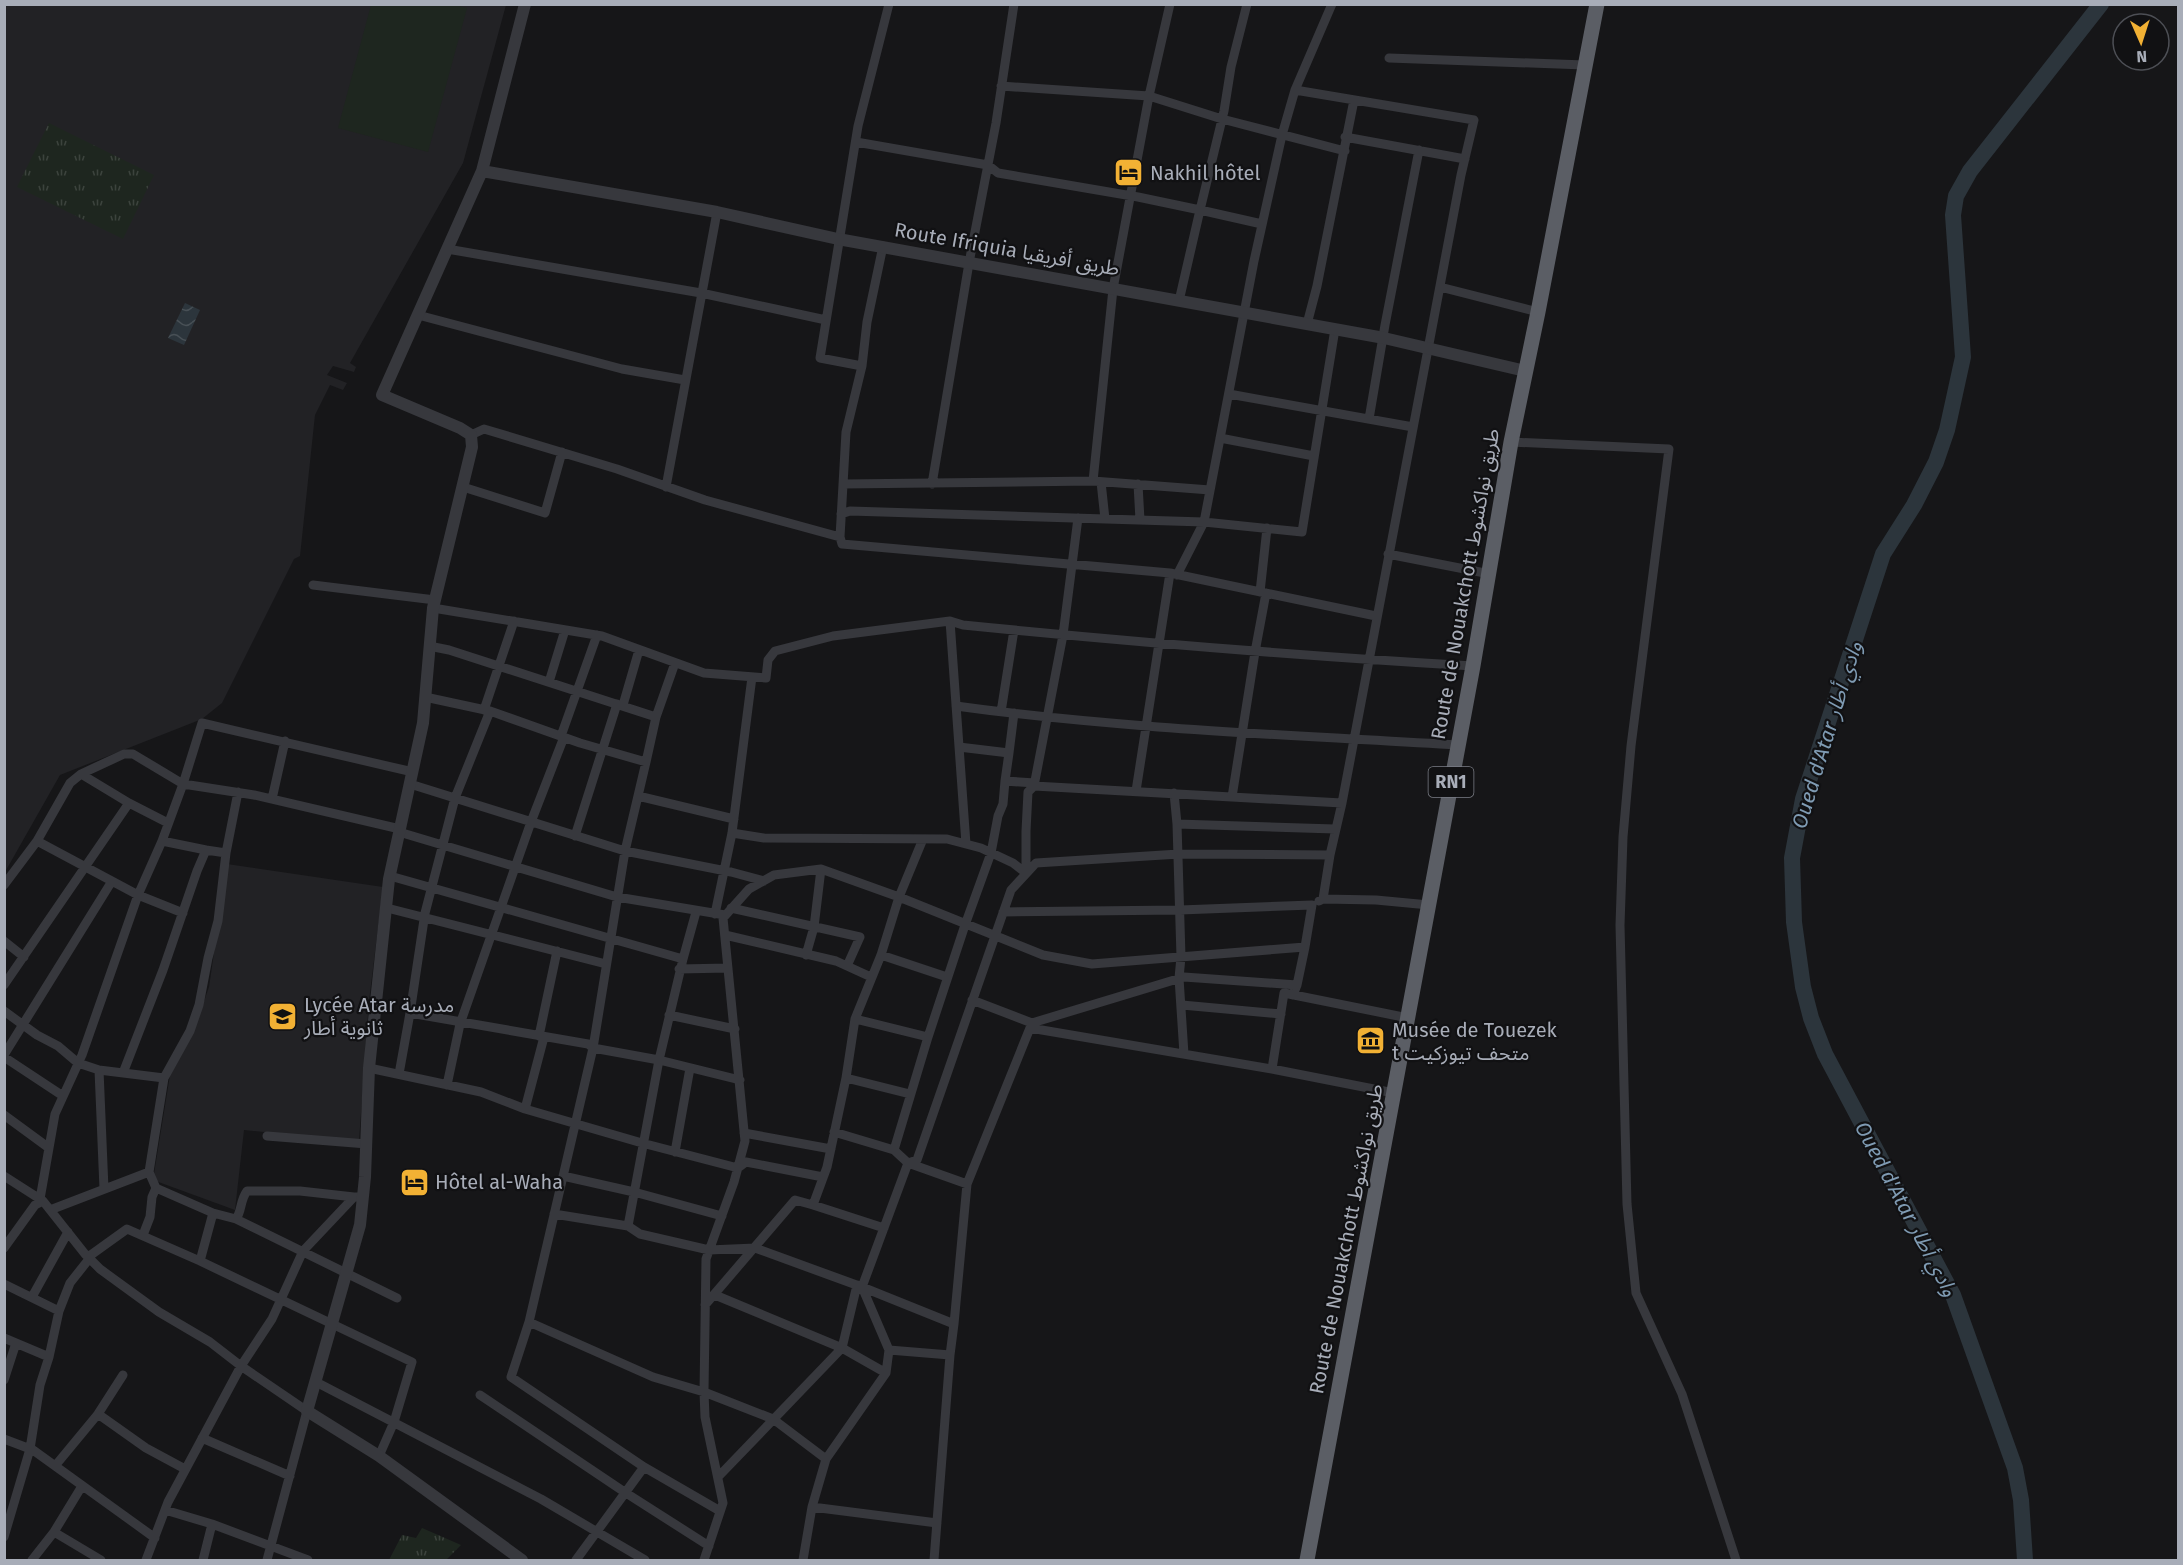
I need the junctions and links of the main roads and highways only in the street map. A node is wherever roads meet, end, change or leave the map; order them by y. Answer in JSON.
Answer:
{"nodes":[{"id":1,"x":1597,"y":4,"type":"edge"},
{"id":2,"x":1307,"y":1560,"type":"edge"}],
"edges":[{"from":1,"to":2,"type":"highway","name":"Route de Nouakchott طريق نواكشوط","number":"RN1"}]}
